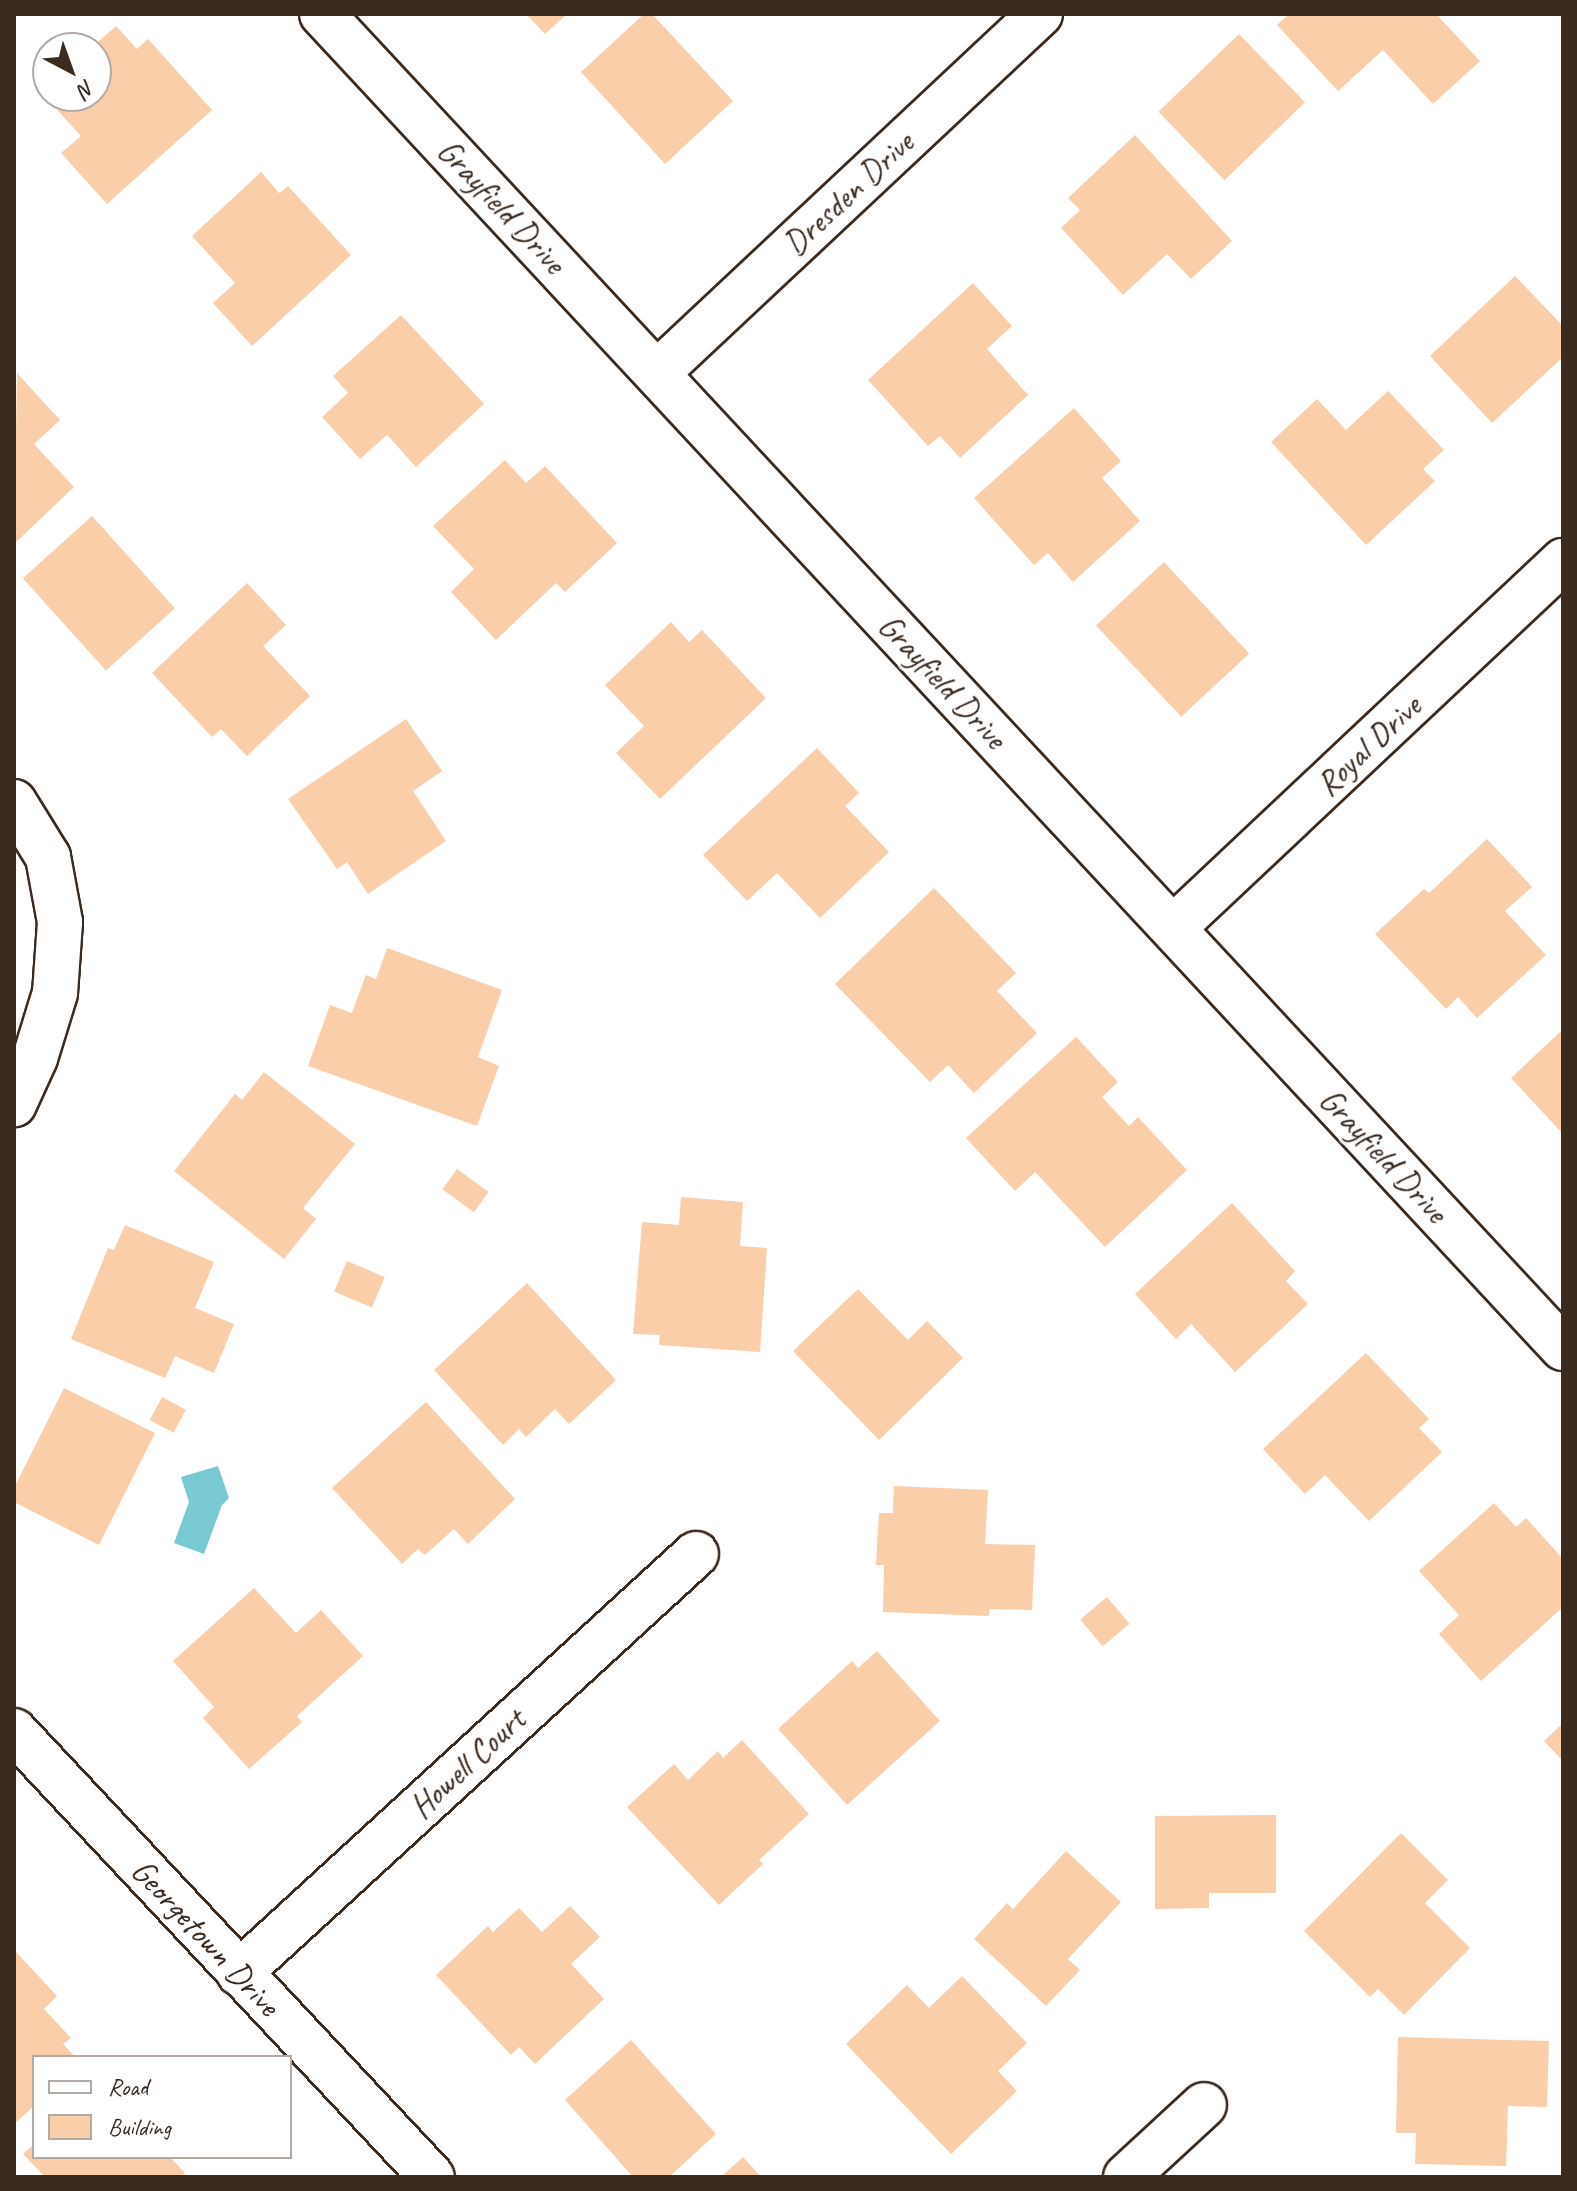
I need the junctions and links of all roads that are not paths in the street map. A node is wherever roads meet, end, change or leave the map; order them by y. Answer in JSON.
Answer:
{"nodes":[{"id":1,"x":322,"y":14,"type":"edge"},
{"id":2,"x":1040,"y":14,"type":"edge"},
{"id":3,"x":657,"y":373,"type":"junction"},
{"id":4,"x":1563,"y":561,"type":"edge"},
{"id":5,"x":14,"y":802,"type":"edge"},
{"id":6,"x":1173,"y":928,"type":"junction"},
{"id":7,"x":14,"y":1104,"type":"edge"},
{"id":8,"x":1563,"y":1348,"type":"edge"},
{"id":9,"x":696,"y":1554,"type":"dead end"},
{"id":10,"x":14,"y":1731,"type":"edge"},
{"id":11,"x":239,"y":1973,"type":"junction"},
{"id":12,"x":1204,"y":2105,"type":"dead end"},
{"id":13,"x":432,"y":2177,"type":"edge"},
{"id":14,"x":1126,"y":2177,"type":"edge"}],
"edges":[{"from":1,"to":3,"type":"street","name":"Grayfield Drive"},
{"from":2,"to":3,"type":"street","name":"Dresden Drive"},
{"from":3,"to":6,"type":"street","name":"Grayfield Drive"},
{"from":4,"to":6,"type":"street","name":"Royal Drive"},
{"from":5,"to":7,"type":"street"},
{"from":6,"to":8,"type":"street","name":"Grayfield Drive"},
{"from":9,"to":11,"type":"street","name":"Howell Court"},
{"from":10,"to":11,"type":"street","name":"Georgetown Drive"},
{"from":11,"to":13,"type":"street","name":"Georgetown Drive"},
{"from":12,"to":14,"type":"street"}]}
